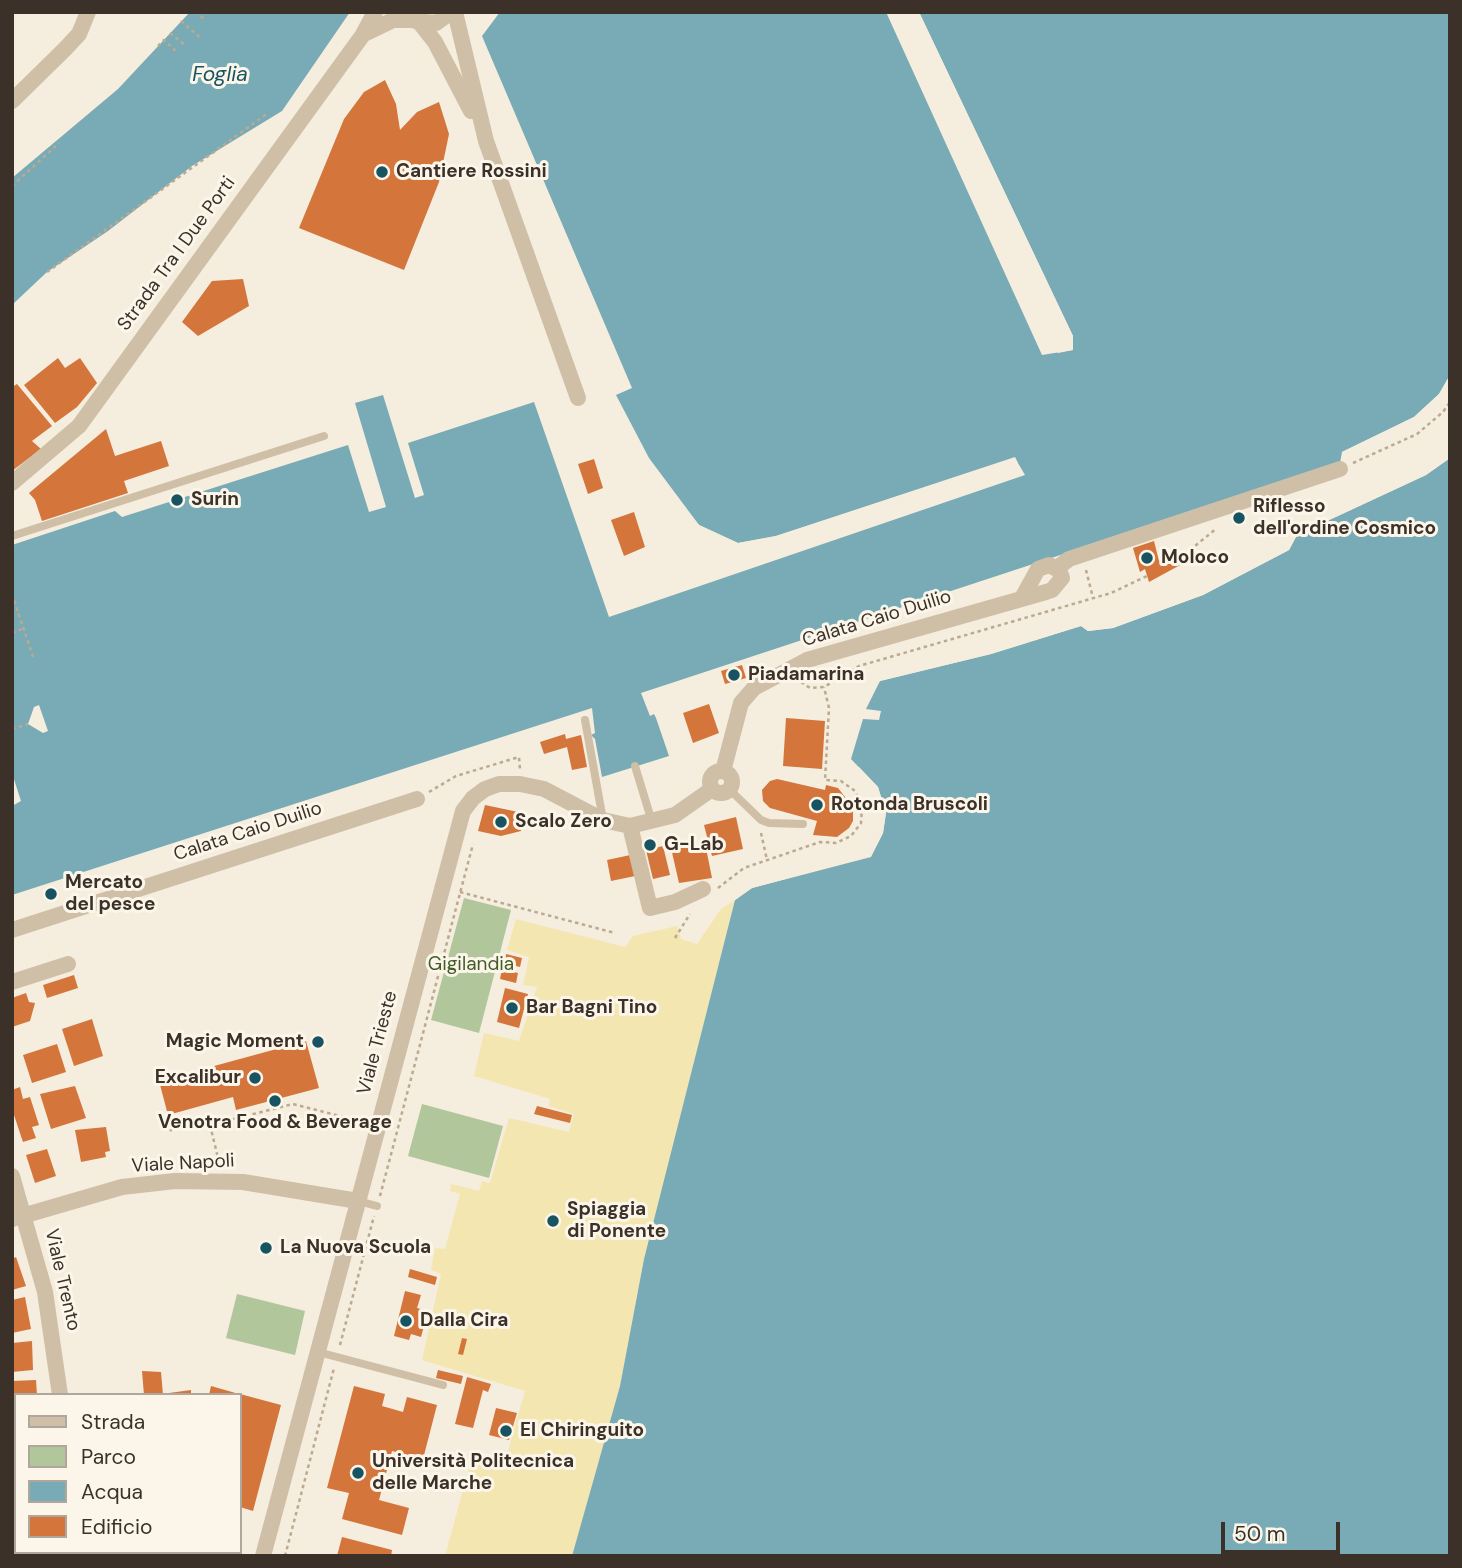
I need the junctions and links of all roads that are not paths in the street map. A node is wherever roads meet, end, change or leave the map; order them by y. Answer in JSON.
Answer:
{"nodes":[{"id":1,"x":88,"y":12,"type":"edge"},
{"id":2,"x":375,"y":12,"type":"edge"},
{"id":3,"x":453,"y":12,"type":"edge"},
{"id":4,"x":413,"y":18,"type":"edge"},
{"id":5,"x":362,"y":36,"type":"junction"},
{"id":6,"x":12,"y":101,"type":"edge"},
{"id":7,"x":486,"y":141,"type":"junction"},
{"id":8,"x":578,"y":398,"type":"dead end"},
{"id":9,"x":324,"y":436,"type":"dead end"},
{"id":10,"x":1340,"y":469,"type":"road end"},
{"id":11,"x":12,"y":484,"type":"edge"},
{"id":12,"x":12,"y":536,"type":"edge"},
{"id":13,"x":585,"y":720,"type":"dead end"},
{"id":14,"x":635,"y":766,"type":"dead end"},
{"id":15,"x":721,"y":789,"type":"junction"},
{"id":16,"x":417,"y":799,"type":"dead end"},
{"id":17,"x":603,"y":820,"type":"junction"},
{"id":18,"x":652,"y":822,"type":"junction"},
{"id":19,"x":803,"y":824,"type":"dead end"},
{"id":20,"x":630,"y":826,"type":"junction"},
{"id":21,"x":704,"y":889,"type":"dead end"},
{"id":22,"x":12,"y":930,"type":"edge"},
{"id":23,"x":68,"y":964,"type":"dead end"},
{"id":24,"x":12,"y":982,"type":"edge"},
{"id":25,"x":12,"y":1176,"type":"edge"},
{"id":26,"x":358,"y":1201,"type":"junction"},
{"id":27,"x":377,"y":1206,"type":"dead end"},
{"id":28,"x":18,"y":1217,"type":"edge"},
{"id":29,"x":318,"y":1352,"type":"junction"},
{"id":30,"x":443,"y":1385,"type":"dead end"},
{"id":31,"x":60,"y":1393,"type":"edge"},
{"id":32,"x":263,"y":1556,"type":"edge"}],
"edges":[{"from":1,"to":6,"type":"street"},
{"from":2,"to":5,"type":"street","name":"Strada Tra I Due Porti"},
{"from":3,"to":4,"type":"street","name":"Strada Tra I Due Porti"},
{"from":3,"to":7,"type":"street","name":"Strada Tra I Due Porti"},
{"from":4,"to":5,"type":"street","name":"Strada Tra I Due Porti"},
{"from":4,"to":7,"type":"street","name":"Strada Tra I Due Porti"},
{"from":5,"to":11,"type":"street","name":"Strada Tra I Due Porti"},
{"from":7,"to":8,"type":"street","name":"Strada Tra I Due Porti"},
{"from":9,"to":12,"type":"lane"},
{"from":10,"to":15,"type":"street","name":"Calata Caio Duilio"},
{"from":13,"to":17,"type":"lane"},
{"from":14,"to":18,"type":"lane"},
{"from":15,"to":18,"type":"street","name":"Viale Trieste"},
{"from":15,"to":19,"type":"lane"},
{"from":16,"to":22,"type":"street","name":"Calata Caio Duilio"},
{"from":17,"to":20,"type":"street","name":"Viale Trieste"},
{"from":17,"to":26,"type":"street","name":"Viale Trieste"},
{"from":18,"to":20,"type":"street","name":"Viale Trieste"},
{"from":20,"to":21,"type":"street"},
{"from":23,"to":24,"type":"street"},
{"from":25,"to":28,"type":"street","name":"Viale Trento"},
{"from":26,"to":27,"type":"lane"},
{"from":26,"to":28,"type":"street","name":"Viale Napoli"},
{"from":26,"to":29,"type":"street","name":"Viale Trieste"},
{"from":28,"to":31,"type":"street","name":"Viale Trento"},
{"from":29,"to":30,"type":"lane"},
{"from":29,"to":32,"type":"street","name":"Viale Trieste"}]}
